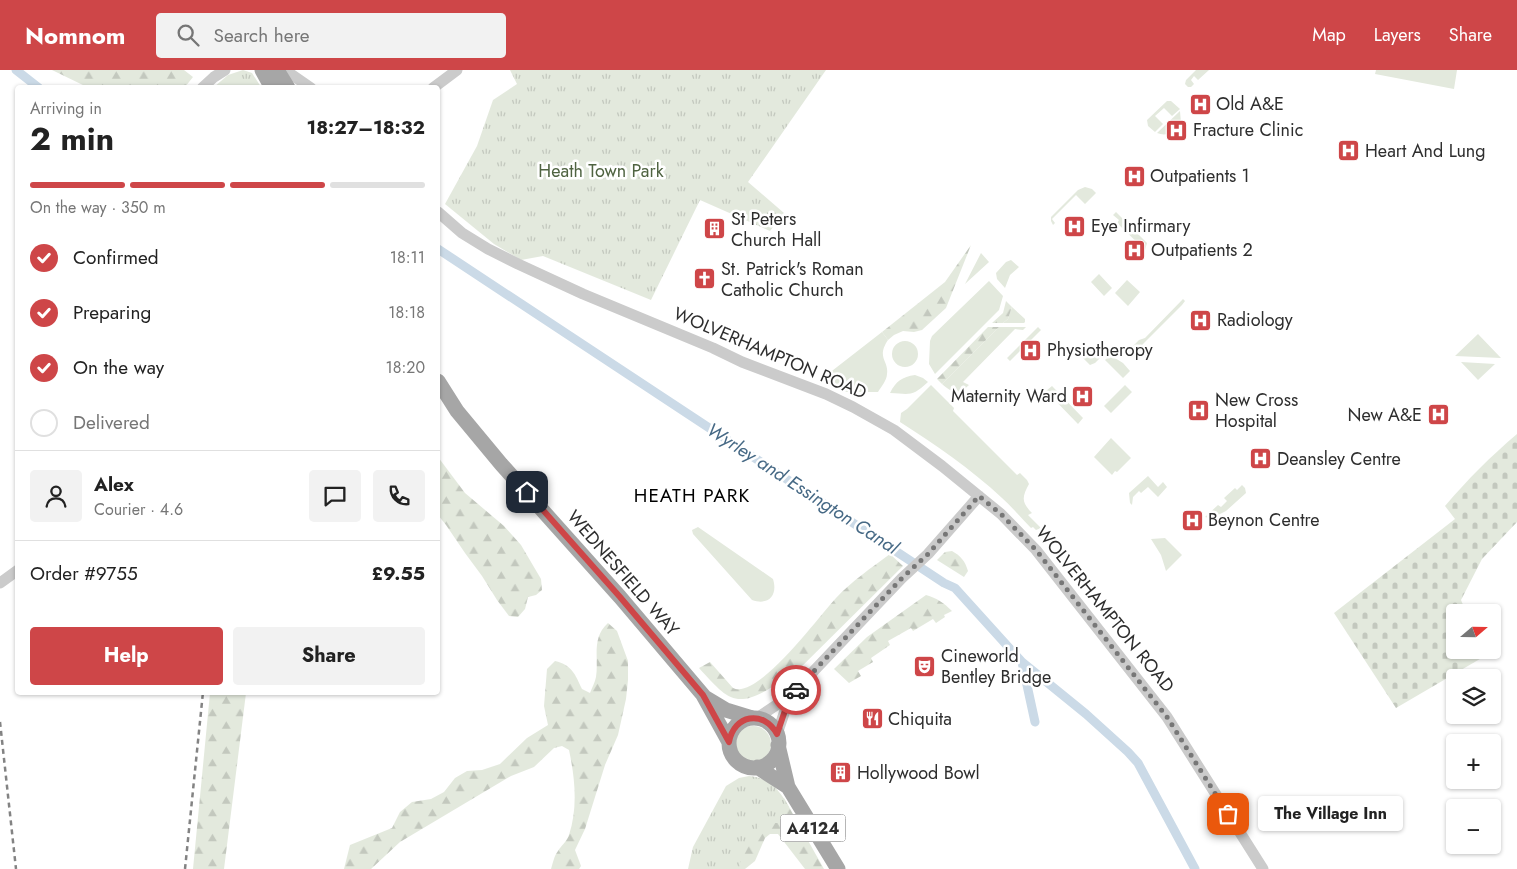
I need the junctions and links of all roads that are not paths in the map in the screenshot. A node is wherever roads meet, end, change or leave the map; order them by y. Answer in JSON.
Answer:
{"nodes":[{"id":1,"x":253,"y":70,"type":"edge"},
{"id":2,"x":262,"y":70,"type":"edge"},
{"id":3,"x":277,"y":70,"type":"edge"},
{"id":4,"x":285,"y":70,"type":"edge"},
{"id":5,"x":457,"y":70,"type":"edge"},
{"id":6,"x":217,"y":72,"type":"edge"},
{"id":7,"x":205,"y":85,"type":"edge"},
{"id":8,"x":264,"y":85,"type":"edge"},
{"id":9,"x":270,"y":85,"type":"edge"},
{"id":10,"x":286,"y":85,"type":"edge"},
{"id":11,"x":308,"y":85,"type":"edge"},
{"id":12,"x":437,"y":85,"type":"edge"},
{"id":13,"x":440,"y":214,"type":"edge"},
{"id":14,"x":440,"y":384,"type":"edge"},
{"id":15,"x":979,"y":496,"type":"junction"},
{"id":16,"x":15,"y":572,"type":"edge"},
{"id":17,"x":0,"y":583,"type":"edge"},
{"id":18,"x":790,"y":696,"type":"junction"},
{"id":19,"x":705,"y":698,"type":"junction"},
{"id":20,"x":755,"y":718,"type":"junction"},
{"id":21,"x":778,"y":740,"type":"junction"},
{"id":22,"x":729,"y":742,"type":"junction"},
{"id":23,"x":758,"y":768,"type":"junction"},
{"id":24,"x":788,"y":787,"type":"junction"},
{"id":25,"x":838,"y":869,"type":"edge"},
{"id":26,"x":1263,"y":869,"type":"edge"}],
"edges":[{"from":1,"to":8,"type":"street"},
{"from":2,"to":9,"type":"main road"},
{"from":3,"to":10,"type":"main road"},
{"from":4,"to":11,"type":"street"},
{"from":5,"to":12,"type":"street"},
{"from":6,"to":7,"type":"street"},
{"from":13,"to":15,"type":"street","name":"WOLVERHAMPTON ROAD"},
{"from":14,"to":19,"type":"main road","name":"WEDNESFIELD WAY"},
{"from":15,"to":18,"type":"street"},
{"from":15,"to":26,"type":"street","name":"WOLVERHAMPTON ROAD"},
{"from":16,"to":17,"type":"street"},
{"from":18,"to":20,"type":"street"},
{"from":18,"to":21,"type":"street"},
{"from":19,"to":20,"type":"main road","name":"WEDNESFIELD WAY"},
{"from":19,"to":22,"type":"main road","name":"WEDNESFIELD WAY"},
{"from":20,"to":21,"type":"main road"},
{"from":20,"to":22,"type":"main road"},
{"from":21,"to":23,"type":"main road"},
{"from":21,"to":24,"type":"main road","number":"A4124"},
{"from":22,"to":23,"type":"main road"},
{"from":23,"to":24,"type":"main road","number":"A4124"},
{"from":24,"to":25,"type":"main road","number":"A4124"}]}
